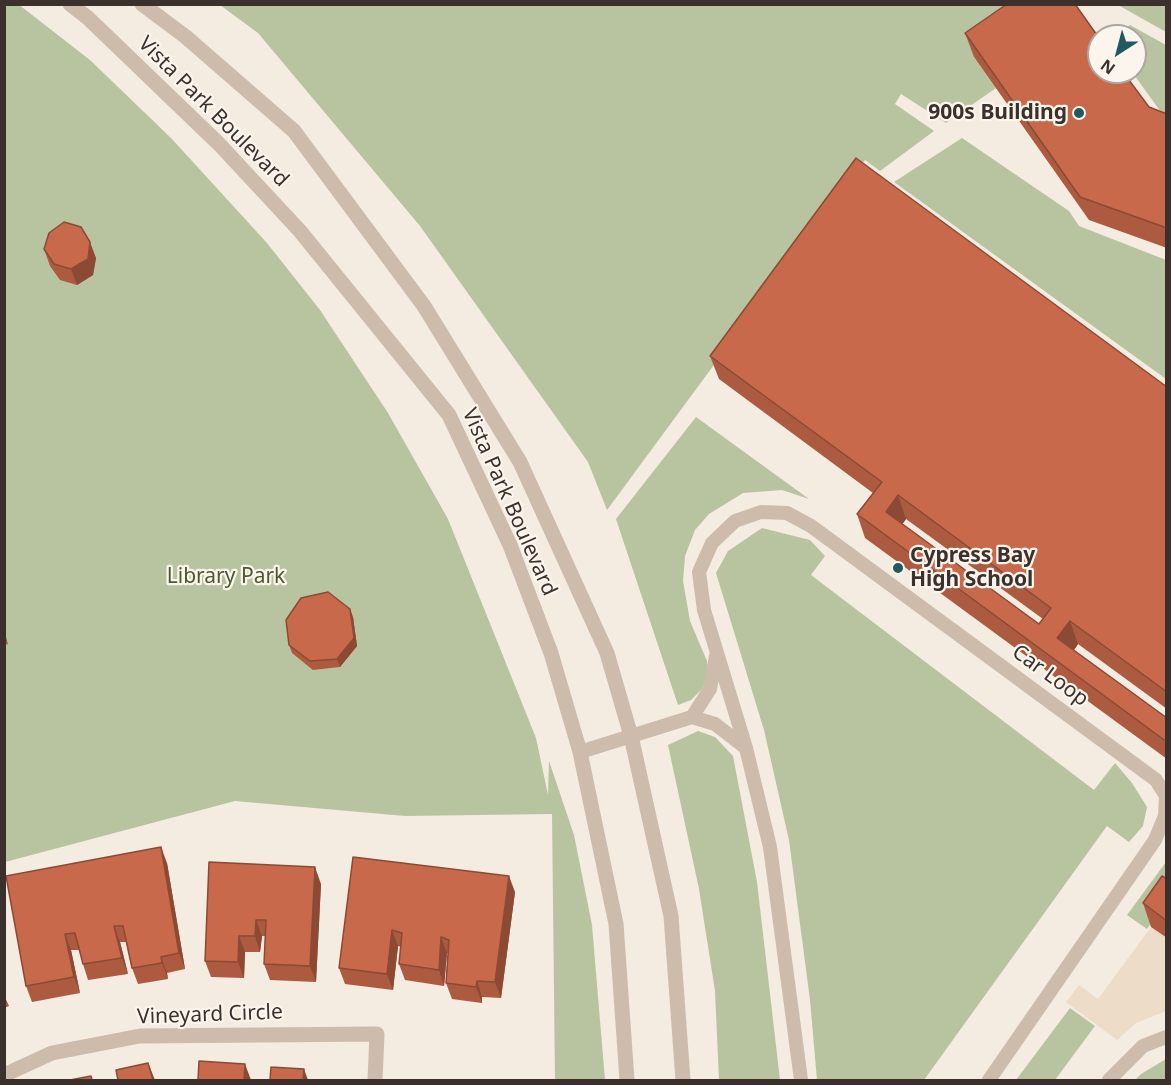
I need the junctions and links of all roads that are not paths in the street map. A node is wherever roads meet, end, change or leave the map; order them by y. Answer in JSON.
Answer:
{"nodes":[{"id":1,"x":70,"y":4,"type":"edge"},
{"id":2,"x":142,"y":4,"type":"edge"},
{"id":3,"x":717,"y":647,"type":"junction"},
{"id":4,"x":692,"y":717,"type":"junction"},
{"id":5,"x":631,"y":735,"type":"junction"},
{"id":6,"x":746,"y":748,"type":"junction"},
{"id":7,"x":579,"y":752,"type":"junction"},
{"id":8,"x":1167,"y":1036,"type":"edge"},
{"id":9,"x":4,"y":1075,"type":"edge"},
{"id":10,"x":375,"y":1080,"type":"edge"},
{"id":11,"x":627,"y":1080,"type":"edge"},
{"id":12,"x":683,"y":1080,"type":"edge"},
{"id":13,"x":801,"y":1080,"type":"edge"},
{"id":14,"x":988,"y":1080,"type":"edge"},
{"id":15,"x":1109,"y":1080,"type":"edge"}],
"edges":[{"from":1,"to":7,"type":"street","name":"Vista Park Boulevard"},
{"from":2,"to":5,"type":"street","name":"Vista Park Boulevard"},
{"from":3,"to":4,"type":"lane","name":"Car Loop"},
{"from":3,"to":6,"type":"lane","name":"Car Loop"},
{"from":3,"to":14,"type":"lane","name":"Car Loop"},
{"from":4,"to":5,"type":"lane"},
{"from":4,"to":6,"type":"lane"},
{"from":5,"to":7,"type":"lane"},
{"from":5,"to":12,"type":"street","name":"Vista Park Boulevard"},
{"from":6,"to":13,"type":"lane","name":"Car Loop"},
{"from":7,"to":11,"type":"street","name":"Vista Park Boulevard"},
{"from":8,"to":15,"type":"lane"},
{"from":9,"to":10,"type":"street","name":"Vineyard Circle"}]}
